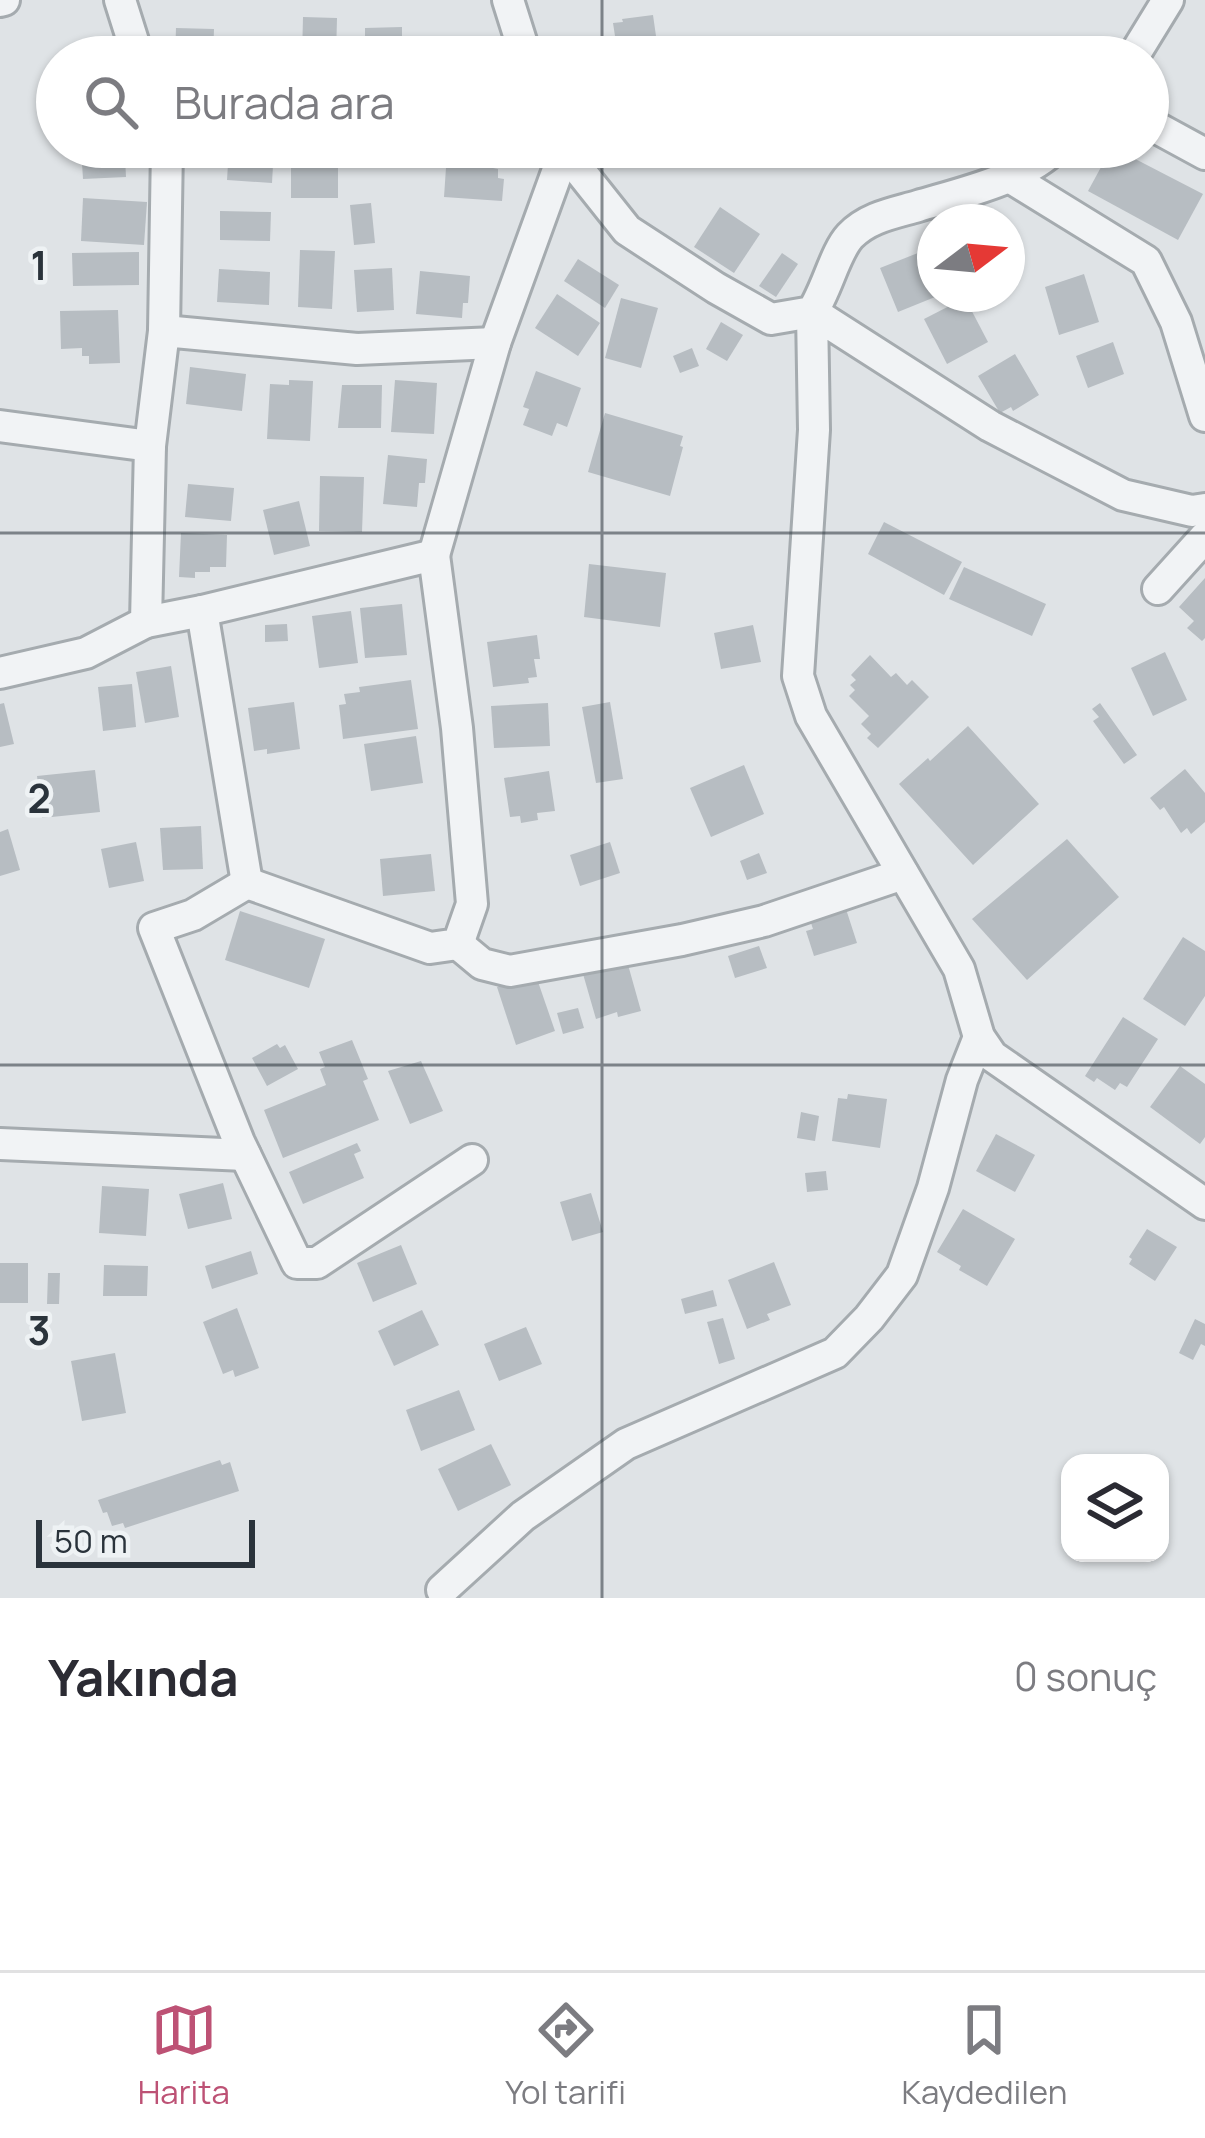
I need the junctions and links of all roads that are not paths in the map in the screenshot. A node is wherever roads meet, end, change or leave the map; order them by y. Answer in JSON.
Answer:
{"nodes":[{"id":1,"x":120,"y":0,"type":"edge"},
{"id":2,"x":508,"y":0,"type":"edge"},
{"id":3,"x":1168,"y":0,"type":"edge"},
{"id":4,"x":131,"y":36,"type":"edge"},
{"id":5,"x":519,"y":36,"type":"edge"},
{"id":6,"x":1145,"y":36,"type":"edge"},
{"id":7,"x":1169,"y":134,"type":"edge"},
{"id":8,"x":1205,"y":154,"type":"edge"},
{"id":9,"x":167,"y":168,"type":"edge"},
{"id":10,"x":557,"y":168,"type":"edge"},
{"id":11,"x":577,"y":168,"type":"edge"},
{"id":12,"x":1029,"y":168,"type":"edge"},
{"id":13,"x":1008,"y":176,"type":"junction"},
{"id":14,"x":812,"y":312,"type":"junction"},
{"id":15,"x":164,"y":332,"type":"junction"},
{"id":16,"x":495,"y":343,"type":"junction"},
{"id":17,"x":1205,"y":416,"type":"edge"},
{"id":18,"x":0,"y":426,"type":"edge"},
{"id":19,"x":150,"y":446,"type":"junction"},
{"id":20,"x":1205,"y":509,"type":"edge"},
{"id":21,"x":1205,"y":537,"type":"edge"},
{"id":22,"x":434,"y":555,"type":"junction"},
{"id":23,"x":1158,"y":590,"type":"dead end"},
{"id":24,"x":202,"y":611,"type":"junction"},
{"id":25,"x":146,"y":622,"type":"junction"},
{"id":26,"x":0,"y":673,"type":"edge"},
{"id":27,"x":903,"y":874,"type":"junction"},
{"id":28,"x":247,"y":883,"type":"junction"},
{"id":29,"x":458,"y":944,"type":"junction"},
{"id":30,"x":980,"y":1037,"type":"junction"},
{"id":31,"x":0,"y":1144,"type":"edge"},
{"id":32,"x":245,"y":1155,"type":"junction"},
{"id":33,"x":472,"y":1160,"type":"dead end"},
{"id":34,"x":1205,"y":1204,"type":"edge"},
{"id":35,"x":442,"y":1590,"type":"dead end"}],
"edges":[{"from":1,"to":4,"type":"street"},
{"from":2,"to":5,"type":"street"},
{"from":3,"to":6,"type":"street"},
{"from":7,"to":8,"type":"street"},
{"from":9,"to":15,"type":"street"},
{"from":10,"to":16,"type":"street"},
{"from":11,"to":14,"type":"street"},
{"from":12,"to":13,"type":"street"},
{"from":13,"to":14,"type":"street"},
{"from":13,"to":17,"type":"street"},
{"from":14,"to":20,"type":"street"},
{"from":14,"to":27,"type":"street"},
{"from":15,"to":16,"type":"street"},
{"from":15,"to":19,"type":"street"},
{"from":16,"to":22,"type":"street"},
{"from":18,"to":19,"type":"street"},
{"from":19,"to":25,"type":"street"},
{"from":21,"to":23,"type":"street"},
{"from":22,"to":24,"type":"street"},
{"from":22,"to":29,"type":"street"},
{"from":24,"to":25,"type":"street"},
{"from":24,"to":28,"type":"street"},
{"from":25,"to":26,"type":"street"},
{"from":27,"to":29,"type":"street"},
{"from":27,"to":30,"type":"street"},
{"from":28,"to":29,"type":"street"},
{"from":28,"to":32,"type":"street"},
{"from":30,"to":34,"type":"street"},
{"from":30,"to":35,"type":"street"},
{"from":31,"to":32,"type":"street"},
{"from":32,"to":33,"type":"street"}]}
